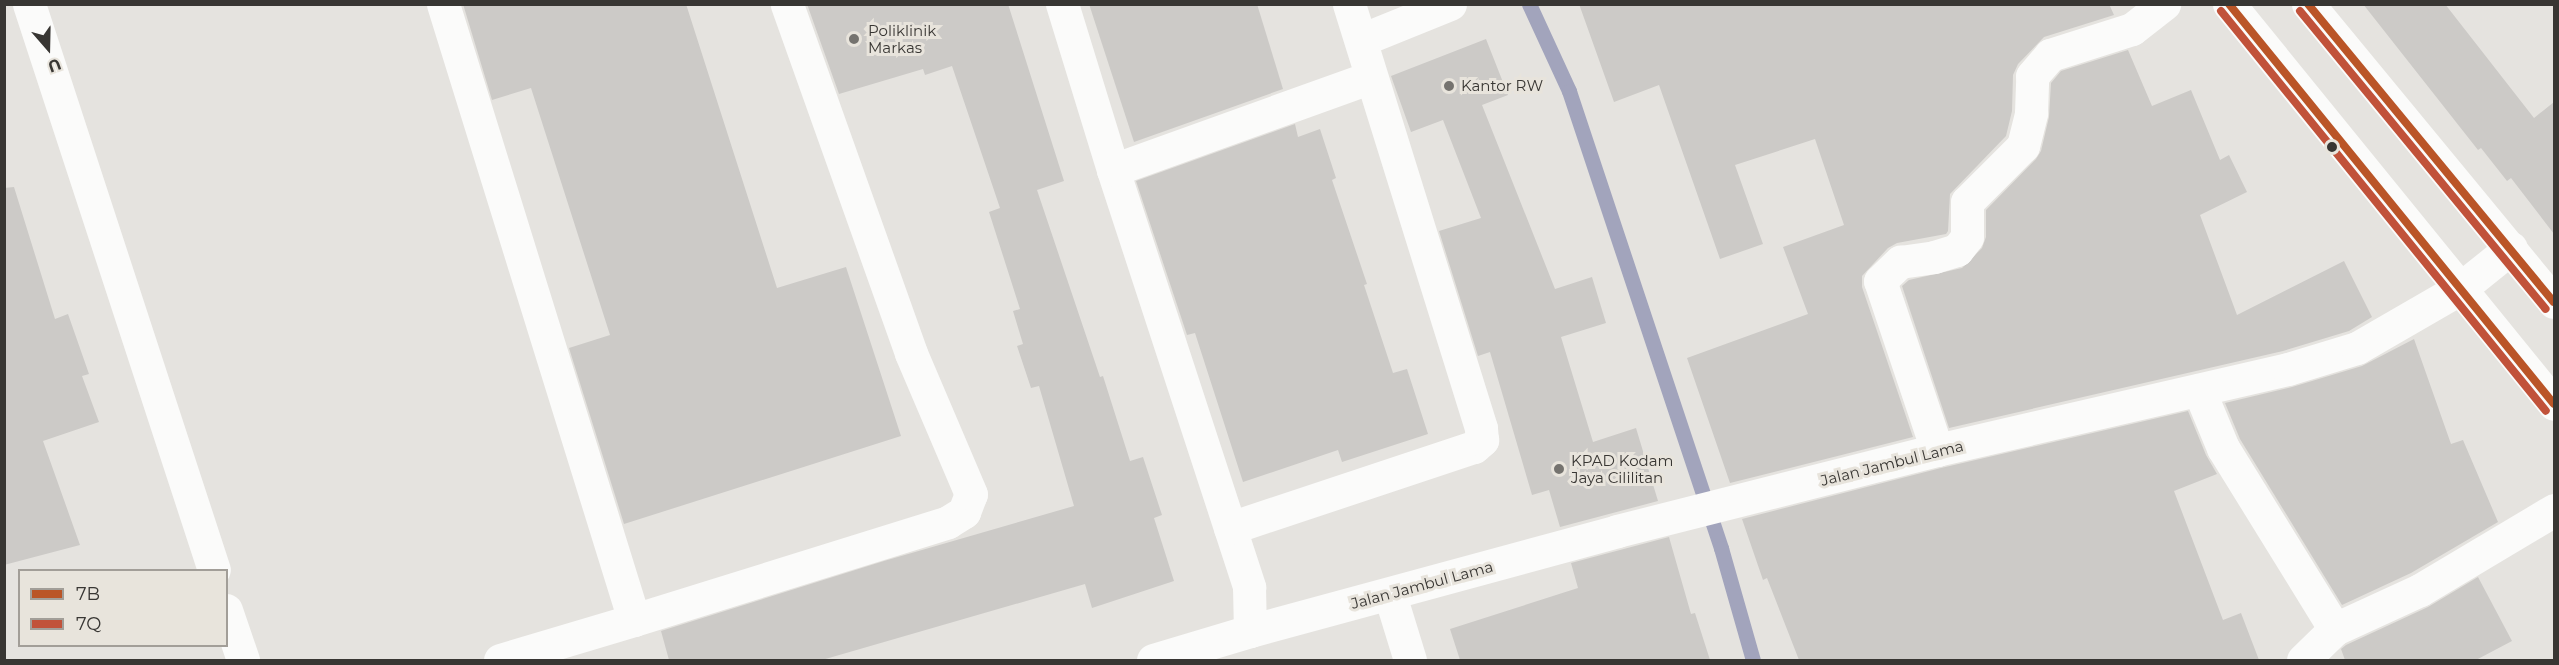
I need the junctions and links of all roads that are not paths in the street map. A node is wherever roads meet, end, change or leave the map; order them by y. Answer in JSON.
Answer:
{"nodes":[{"id":1,"x":29,"y":4,"type":"edge"},
{"id":2,"x":443,"y":4,"type":"edge"},
{"id":3,"x":787,"y":4,"type":"edge"},
{"id":4,"x":1062,"y":4,"type":"edge"},
{"id":5,"x":1349,"y":4,"type":"edge"},
{"id":6,"x":1450,"y":4,"type":"edge"},
{"id":7,"x":2164,"y":4,"type":"edge"},
{"id":8,"x":2229,"y":4,"type":"edge"},
{"id":9,"x":2308,"y":4,"type":"edge"},
{"id":10,"x":1361,"y":40,"type":"junction"},
{"id":11,"x":1371,"y":77,"type":"junction"},
{"id":12,"x":1113,"y":170,"type":"junction"},
{"id":13,"x":2511,"y":248,"type":"junction"},
{"id":14,"x":2462,"y":288,"type":"junction"},
{"id":15,"x":2554,"y":302,"type":"edge"},
{"id":16,"x":2199,"y":390,"type":"junction"},
{"id":17,"x":2554,"y":404,"type":"edge"},
{"id":18,"x":1937,"y":450,"type":"junction"},
{"id":19,"x":2554,"y":510,"type":"edge"},
{"id":20,"x":1230,"y":528,"type":"junction"},
{"id":21,"x":214,"y":569,"type":"edge"},
{"id":22,"x":1390,"y":595,"type":"junction"},
{"id":23,"x":228,"y":616,"type":"edge"},
{"id":24,"x":634,"y":620,"type":"junction"},
{"id":25,"x":2335,"y":630,"type":"junction"},
{"id":26,"x":1250,"y":631,"type":"junction"},
{"id":27,"x":243,"y":660,"type":"edge"},
{"id":28,"x":500,"y":660,"type":"edge"},
{"id":29,"x":1153,"y":660,"type":"edge"},
{"id":30,"x":1410,"y":660,"type":"edge"},
{"id":31,"x":2303,"y":660,"type":"edge"}],
"edges":[{"from":1,"to":21,"type":"street"},
{"from":2,"to":24,"type":"street"},
{"from":3,"to":24,"type":"street"},
{"from":4,"to":12,"type":"street"},
{"from":5,"to":10,"type":"street"},
{"from":6,"to":10,"type":"street"},
{"from":7,"to":18,"type":"street"},
{"from":8,"to":14,"type":"street"},
{"from":9,"to":13,"type":"street"},
{"from":10,"to":11,"type":"street"},
{"from":11,"to":12,"type":"street"},
{"from":11,"to":20,"type":"street"},
{"from":12,"to":20,"type":"street"},
{"from":13,"to":14,"type":"street","name":"Jalan Jambul Lama"},
{"from":13,"to":15,"type":"street"},
{"from":14,"to":16,"type":"street","name":"Jalan Jambul Lama"},
{"from":14,"to":17,"type":"street"},
{"from":16,"to":18,"type":"street","name":"Jalan Jambul Lama"},
{"from":16,"to":25,"type":"street"},
{"from":18,"to":22,"type":"street","name":"Jalan Jambul Lama"},
{"from":19,"to":25,"type":"street"},
{"from":20,"to":26,"type":"street"},
{"from":22,"to":26,"type":"street","name":"Jalan Jambul Lama"},
{"from":22,"to":30,"type":"street"},
{"from":23,"to":27,"type":"street"},
{"from":24,"to":28,"type":"street"},
{"from":25,"to":31,"type":"street"},
{"from":26,"to":29,"type":"street","name":"Jalan Jambul Lama"}]}
